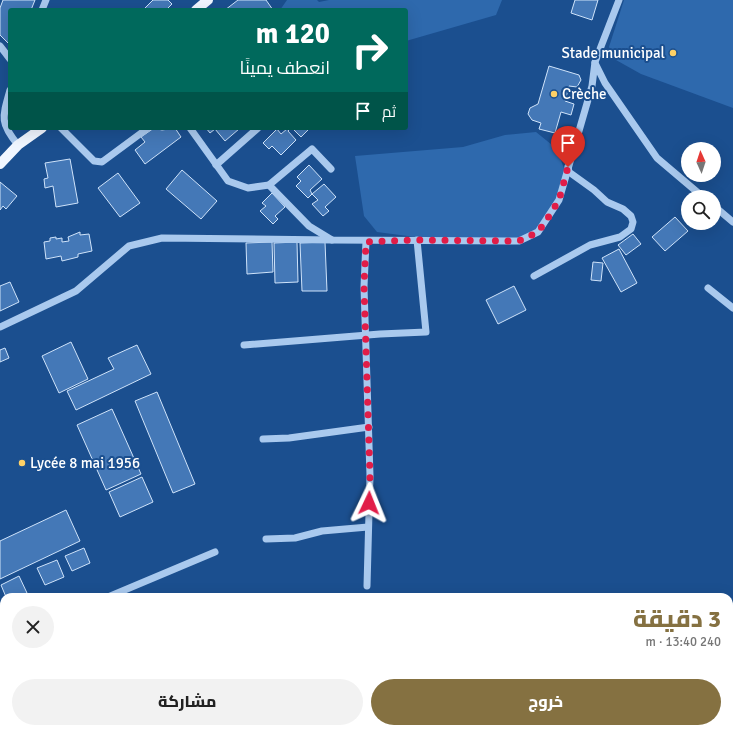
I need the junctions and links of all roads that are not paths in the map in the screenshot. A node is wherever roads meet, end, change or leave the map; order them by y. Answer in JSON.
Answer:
{"nodes":[{"id":1,"x":208,"y":0,"type":"edge"},
{"id":2,"x":619,"y":0,"type":"edge"},
{"id":3,"x":198,"y":8,"type":"edge"},
{"id":4,"x":0,"y":46,"type":"edge"},
{"id":5,"x":8,"y":56,"type":"edge"},
{"id":6,"x":595,"y":62,"type":"junction"},
{"id":7,"x":8,"y":96,"type":"edge"},
{"id":8,"x":39,"y":130,"type":"edge"},
{"id":9,"x":63,"y":130,"type":"edge"},
{"id":10,"x":145,"y":130,"type":"edge"},
{"id":11,"x":191,"y":130,"type":"edge"},
{"id":12,"x":256,"y":130,"type":"edge"},
{"id":13,"x":3,"y":133,"type":"edge"},
{"id":14,"x":18,"y":145,"type":"junction"},
{"id":15,"x":0,"y":164,"type":"edge"},
{"id":16,"x":216,"y":164,"type":"junction"},
{"id":17,"x":568,"y":167,"type":"junction"},
{"id":18,"x":331,"y":169,"type":"dead end"},
{"id":19,"x":269,"y":185,"type":"junction"},
{"id":20,"x":695,"y":190,"type":"edge"},
{"id":21,"x":721,"y":212,"type":"edge"},
{"id":22,"x":733,"y":222,"type":"edge"},
{"id":23,"x":332,"y":240,"type":"junction"},
{"id":24,"x":416,"y":240,"type":"junction"},
{"id":25,"x":366,"y":242,"type":"junction"},
{"id":26,"x":534,"y":276,"type":"dead end"},
{"id":27,"x":708,"y":288,"type":"dead end"},
{"id":28,"x":733,"y":308,"type":"edge"},
{"id":29,"x":0,"y":328,"type":"edge"},
{"id":30,"x":366,"y":336,"type":"junction"},
{"id":31,"x":244,"y":345,"type":"dead end"},
{"id":32,"x":369,"y":427,"type":"junction"},
{"id":33,"x":263,"y":439,"type":"dead end"},
{"id":34,"x":368,"y":527,"type":"junction"},
{"id":35,"x":266,"y":539,"type":"dead end"},
{"id":36,"x":215,"y":552,"type":"dead end"},
{"id":37,"x":367,"y":586,"type":"dead end"},
{"id":38,"x":118,"y":593,"type":"edge"}],
"edges":[{"from":1,"to":3,"type":"main road"},
{"from":2,"to":6,"type":"street"},
{"from":4,"to":5,"type":"street"},
{"from":6,"to":17,"type":"street"},
{"from":6,"to":20,"type":"street"},
{"from":7,"to":13,"type":"street"},
{"from":8,"to":14,"type":"main road"},
{"from":9,"to":10,"type":"street"},
{"from":11,"to":16,"type":"street"},
{"from":12,"to":16,"type":"street"},
{"from":13,"to":14,"type":"street"},
{"from":14,"to":15,"type":"main road"},
{"from":16,"to":19,"type":"street"},
{"from":17,"to":24,"type":"street"},
{"from":17,"to":26,"type":"street"},
{"from":18,"to":19,"type":"street"},
{"from":19,"to":23,"type":"street"},
{"from":21,"to":22,"type":"street"},
{"from":23,"to":25,"type":"street"},
{"from":23,"to":29,"type":"street"},
{"from":24,"to":25,"type":"street"},
{"from":24,"to":30,"type":"street"},
{"from":25,"to":30,"type":"street"},
{"from":27,"to":28,"type":"street"},
{"from":30,"to":31,"type":"street"},
{"from":30,"to":32,"type":"street"},
{"from":32,"to":33,"type":"street"},
{"from":32,"to":34,"type":"street"},
{"from":34,"to":35,"type":"street"},
{"from":34,"to":37,"type":"street"},
{"from":36,"to":38,"type":"street"}]}
